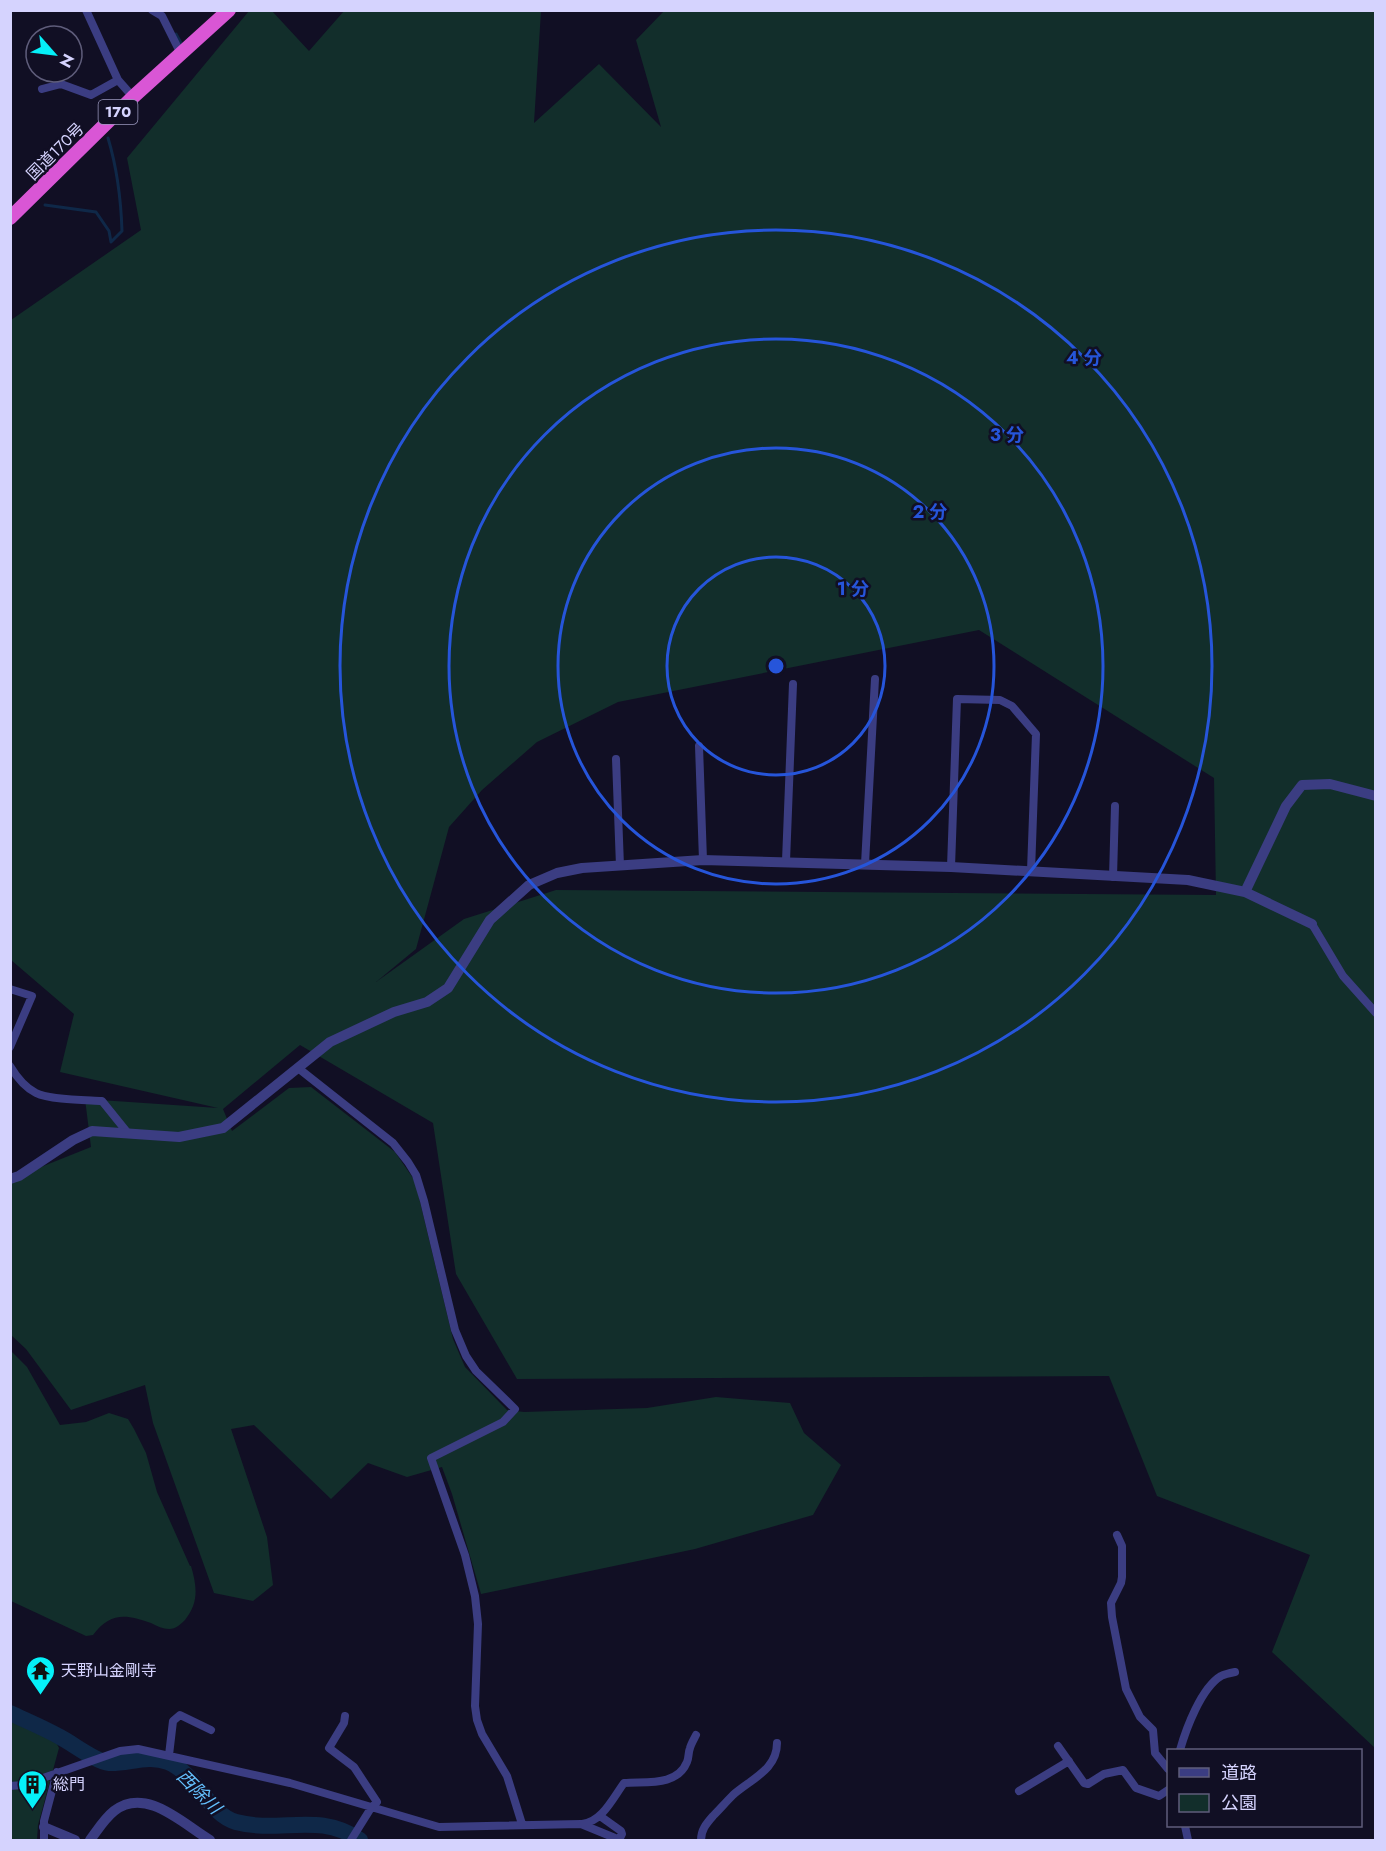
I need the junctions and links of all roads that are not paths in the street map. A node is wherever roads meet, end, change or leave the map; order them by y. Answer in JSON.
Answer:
{"nodes":[{"id":1,"x":86,"y":10,"type":"edge"},
{"id":2,"x":152,"y":10,"type":"edge"},
{"id":3,"x":229,"y":10,"type":"edge"},
{"id":4,"x":180,"y":52,"type":"junction"},
{"id":5,"x":118,"y":80,"type":"junction"},
{"id":6,"x":42,"y":89,"type":"dead end"},
{"id":7,"x":133,"y":97,"type":"junction"},
{"id":8,"x":10,"y":218,"type":"edge"},
{"id":9,"x":876,"y":680,"type":"dead end"},
{"id":10,"x":793,"y":684,"type":"dead end"},
{"id":11,"x":699,"y":746,"type":"dead end"},
{"id":12,"x":616,"y":759,"type":"dead end"},
{"id":13,"x":1376,"y":796,"type":"edge"},
{"id":14,"x":1115,"y":806,"type":"dead end"},
{"id":15,"x":703,"y":860,"type":"junction"},
{"id":16,"x":786,"y":861,"type":"junction"},
{"id":17,"x":865,"y":864,"type":"junction"},
{"id":18,"x":620,"y":866,"type":"junction"},
{"id":19,"x":951,"y":867,"type":"junction"},
{"id":20,"x":1032,"y":871,"type":"junction"},
{"id":21,"x":1113,"y":877,"type":"junction"},
{"id":22,"x":1245,"y":892,"type":"junction"},
{"id":23,"x":1312,"y":924,"type":"joint"},
{"id":24,"x":10,"y":989,"type":"edge"},
{"id":25,"x":1376,"y":1013,"type":"edge"},
{"id":26,"x":10,"y":1047,"type":"edge"},
{"id":27,"x":10,"y":1066,"type":"edge"},
{"id":28,"x":298,"y":1068,"type":"junction"},
{"id":29,"x":127,"y":1132,"type":"junction"},
{"id":30,"x":10,"y":1179,"type":"edge"},
{"id":31,"x":1117,"y":1535,"type":"dead end"},
{"id":32,"x":1235,"y":1672,"type":"dead end"},
{"id":33,"x":345,"y":1716,"type":"dead end"},
{"id":34,"x":211,"y":1730,"type":"dead end"},
{"id":35,"x":696,"y":1735,"type":"dead end"},
{"id":36,"x":777,"y":1743,"type":"dead end"},
{"id":37,"x":1058,"y":1746,"type":"dead end"},
{"id":38,"x":1180,"y":1749,"type":"edge"},
{"id":39,"x":169,"y":1755,"type":"junction"},
{"id":40,"x":1069,"y":1761,"type":"junction"},
{"id":41,"x":1167,"y":1768,"type":"edge"},
{"id":42,"x":57,"y":1772,"type":"junction"},
{"id":43,"x":10,"y":1786,"type":"edge"},
{"id":44,"x":1167,"y":1790,"type":"edge"},
{"id":45,"x":1019,"y":1791,"type":"dead end"},
{"id":46,"x":371,"y":1808,"type":"junction"},
{"id":47,"x":600,"y":1816,"type":"junction"},
{"id":48,"x":522,"y":1824,"type":"junction"},
{"id":49,"x":581,"y":1824,"type":"junction"},
{"id":50,"x":44,"y":1827,"type":"junction"},
{"id":51,"x":44,"y":1840,"type":"edge"},
{"id":52,"x":75,"y":1840,"type":"edge"},
{"id":53,"x":90,"y":1840,"type":"edge"},
{"id":54,"x":210,"y":1840,"type":"edge"},
{"id":55,"x":351,"y":1840,"type":"edge"},
{"id":56,"x":620,"y":1840,"type":"edge"},
{"id":57,"x":701,"y":1840,"type":"edge"}],
"edges":[{"from":1,"to":5,"type":"street"},
{"from":2,"to":4,"type":"street"},
{"from":3,"to":4,"type":"highway","name":"国道170号","number":"170"},
{"from":4,"to":7,"type":"highway","name":"国道170号","number":"170"},
{"from":5,"to":6,"type":"street"},
{"from":5,"to":7,"type":"street"},
{"from":7,"to":8,"type":"highway","name":"国道170号","number":"170"},
{"from":9,"to":17,"type":"street"},
{"from":10,"to":16,"type":"street"},
{"from":11,"to":15,"type":"street"},
{"from":12,"to":18,"type":"street"},
{"from":13,"to":22,"type":"street"},
{"from":14,"to":21,"type":"street"},
{"from":15,"to":16,"type":"street"},
{"from":15,"to":18,"type":"street"},
{"from":16,"to":17,"type":"street"},
{"from":17,"to":19,"type":"street"},
{"from":18,"to":28,"type":"street"},
{"from":19,"to":20,"type":"street"},
{"from":19,"to":20,"type":"street"},
{"from":20,"to":21,"type":"street"},
{"from":21,"to":22,"type":"street"},
{"from":22,"to":23,"type":"street"},
{"from":23,"to":25,"type":"street"},
{"from":24,"to":26,"type":"street"},
{"from":27,"to":29,"type":"street"},
{"from":28,"to":29,"type":"street"},
{"from":28,"to":48,"type":"street"},
{"from":29,"to":30,"type":"street"},
{"from":31,"to":41,"type":"street"},
{"from":32,"to":38,"type":"street"},
{"from":33,"to":46,"type":"street"},
{"from":34,"to":39,"type":"street"},
{"from":35,"to":47,"type":"street"},
{"from":36,"to":57,"type":"street"},
{"from":37,"to":40,"type":"street"},
{"from":39,"to":42,"type":"street"},
{"from":39,"to":46,"type":"street"},
{"from":40,"to":44,"type":"street"},
{"from":40,"to":45,"type":"street"},
{"from":42,"to":43,"type":"street"},
{"from":42,"to":50,"type":"street"},
{"from":46,"to":48,"type":"street"},
{"from":46,"to":55,"type":"street"},
{"from":47,"to":49,"type":"street"},
{"from":47,"to":56,"type":"street"},
{"from":48,"to":49,"type":"street"},
{"from":49,"to":56,"type":"street"},
{"from":50,"to":51,"type":"street"},
{"from":50,"to":52,"type":"street"},
{"from":53,"to":54,"type":"street"}]}
